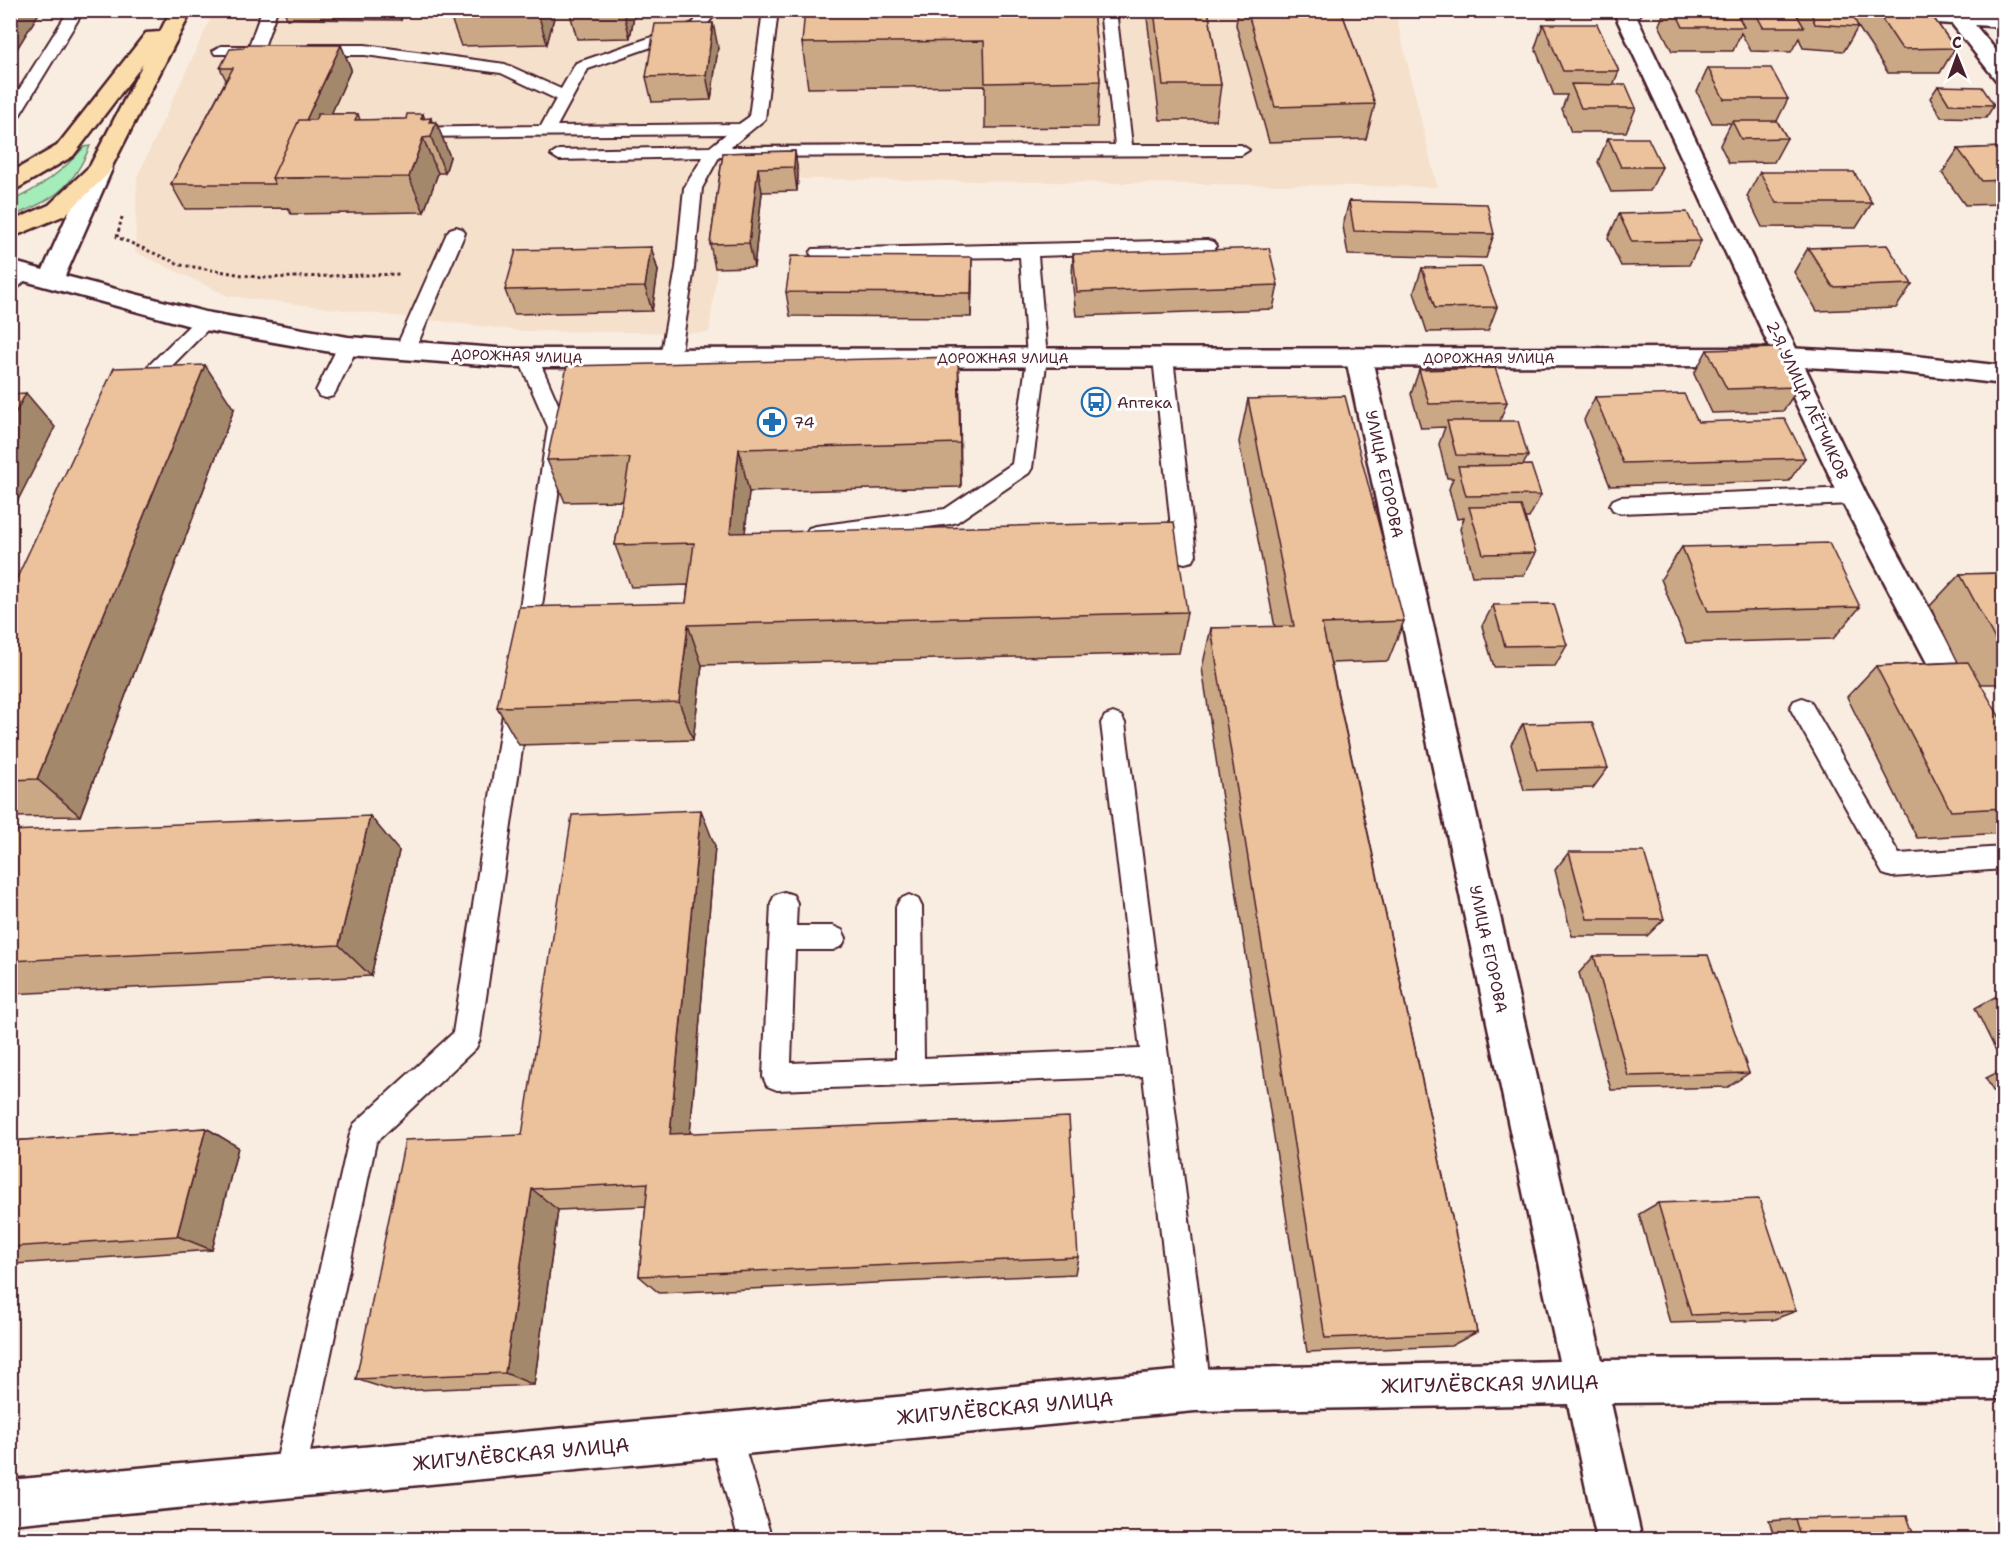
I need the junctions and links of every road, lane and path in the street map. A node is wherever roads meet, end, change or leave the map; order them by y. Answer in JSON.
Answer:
{"nodes":[{"id":1,"x":77,"y":10,"type":"edge"},
{"id":2,"x":175,"y":10,"type":"edge"},
{"id":3,"x":182,"y":10,"type":"edge"},
{"id":4,"x":270,"y":10,"type":"edge"},
{"id":5,"x":712,"y":10,"type":"edge"},
{"id":6,"x":771,"y":10,"type":"edge"},
{"id":7,"x":1108,"y":10,"type":"edge"},
{"id":8,"x":1838,"y":10,"type":"edge"},
{"id":9,"x":1629,"y":14,"type":"edge"},
{"id":10,"x":1949,"y":14,"type":"edge"},
{"id":11,"x":2004,"y":21,"type":"edge"},
{"id":12,"x":277,"y":50,"type":"edge"},
{"id":13,"x":299,"y":50,"type":"edge"},
{"id":14,"x":221,"y":51,"type":"dead end"},
{"id":15,"x":255,"y":51,"type":"junction"},
{"id":16,"x":2004,"y":75,"type":"edge"},
{"id":17,"x":564,"y":98,"type":"junction"},
{"id":18,"x":10,"y":118,"type":"edge"},
{"id":19,"x":743,"y":129,"type":"junction"},
{"id":20,"x":546,"y":131,"type":"junction"},
{"id":21,"x":388,"y":132,"type":"edge"},
{"id":22,"x":1124,"y":150,"type":"junction"},
{"id":23,"x":1241,"y":150,"type":"dead end"},
{"id":24,"x":714,"y":152,"type":"junction"},
{"id":25,"x":559,"y":155,"type":"dead end"},
{"id":26,"x":100,"y":169,"type":"junction"},
{"id":27,"x":10,"y":183,"type":"edge"},
{"id":28,"x":10,"y":231,"type":"edge"},
{"id":29,"x":456,"y":233,"type":"dead end"},
{"id":30,"x":117,"y":237,"type":"dead end"},
{"id":31,"x":1206,"y":246,"type":"dead end"},
{"id":32,"x":1029,"y":251,"type":"junction"},
{"id":33,"x":819,"y":253,"type":"dead end"},
{"id":34,"x":438,"y":273,"type":"junction"},
{"id":35,"x":15,"y":276,"type":"edge"},
{"id":36,"x":51,"y":279,"type":"junction"},
{"id":37,"x":205,"y":321,"type":"junction"},
{"id":38,"x":348,"y":346,"type":"junction"},
{"id":39,"x":405,"y":350,"type":"junction"},
{"id":40,"x":1786,"y":357,"type":"junction"},
{"id":41,"x":528,"y":358,"type":"junction"},
{"id":42,"x":670,"y":358,"type":"junction"},
{"id":43,"x":1037,"y":358,"type":"junction"},
{"id":44,"x":1163,"y":358,"type":"junction"},
{"id":45,"x":1359,"y":358,"type":"junction"},
{"id":46,"x":2004,"y":375,"type":"edge"},
{"id":47,"x":326,"y":391,"type":"dead end"},
{"id":48,"x":127,"y":409,"type":"edge"},
{"id":49,"x":1853,"y":496,"type":"junction"},
{"id":50,"x":1620,"y":505,"type":"dead end"},
{"id":51,"x":796,"y":537,"type":"edge"},
{"id":52,"x":1185,"y":555,"type":"dead end"},
{"id":53,"x":1802,"y":708,"type":"dead end"},
{"id":54,"x":1113,"y":723,"type":"dead end"},
{"id":55,"x":1991,"y":729,"type":"edge"},
{"id":56,"x":2004,"y":776,"type":"edge"},
{"id":57,"x":2004,"y":858,"type":"edge"},
{"id":58,"x":784,"y":903,"type":"dead end"},
{"id":59,"x":909,"y":907,"type":"dead end"},
{"id":60,"x":833,"y":938,"type":"dead end"},
{"id":61,"x":782,"y":939,"type":"junction"},
{"id":62,"x":1154,"y":1062,"type":"junction"},
{"id":63,"x":910,"y":1072,"type":"junction"},
{"id":64,"x":2004,"y":1378,"type":"edge"},
{"id":65,"x":1584,"y":1382,"type":"junction"},
{"id":66,"x":1195,"y":1390,"type":"junction"},
{"id":67,"x":725,"y":1435,"type":"junction"},
{"id":68,"x":289,"y":1476,"type":"junction"},
{"id":69,"x":10,"y":1502,"type":"edge"},
{"id":70,"x":756,"y":1539,"type":"edge"},
{"id":71,"x":1620,"y":1539,"type":"edge"}],
"edges":[{"from":1,"to":18,"type":"lane"},
{"from":2,"to":27,"type":"main road"},
{"from":3,"to":26,"type":"main road"},
{"from":4,"to":15,"type":"lane"},
{"from":5,"to":17,"type":"lane"},
{"from":6,"to":19,"type":"lane"},
{"from":7,"to":22,"type":"lane"},
{"from":8,"to":10,"type":"street"},
{"from":9,"to":40,"type":"street","name":"2-Я УЛИЦА ЛЁТЧИКОВ"},
{"from":10,"to":11,"type":"street"},
{"from":10,"to":16,"type":"street"},
{"from":12,"to":15,"type":"lane"},
{"from":13,"to":17,"type":"lane"},
{"from":14,"to":15,"type":"lane"},
{"from":17,"to":20,"type":"lane"},
{"from":19,"to":20,"type":"lane"},
{"from":19,"to":24,"type":"lane"},
{"from":20,"to":21,"type":"lane"},
{"from":22,"to":23,"type":"lane"},
{"from":22,"to":24,"type":"lane"},
{"from":24,"to":25,"type":"lane"},
{"from":24,"to":42,"type":"lane"},
{"from":26,"to":28,"type":"main road"},
{"from":26,"to":36,"type":"street"},
{"from":29,"to":34,"type":"lane"},
{"from":30,"to":34,"type":"path"},
{"from":31,"to":32,"type":"lane"},
{"from":32,"to":33,"type":"lane"},
{"from":32,"to":43,"type":"lane"},
{"from":34,"to":39,"type":"lane"},
{"from":35,"to":36,"type":"street","name":"ДОРОЖНАЯ УЛИЦА"},
{"from":36,"to":37,"type":"street","name":"ДОРОЖНАЯ УЛИЦА"},
{"from":37,"to":38,"type":"street","name":"ДОРОЖНАЯ УЛИЦА"},
{"from":37,"to":48,"type":"lane"},
{"from":38,"to":39,"type":"street","name":"ДОРОЖНАЯ УЛИЦА"},
{"from":38,"to":47,"type":"lane"},
{"from":39,"to":41,"type":"street","name":"ДОРОЖНАЯ УЛИЦА"},
{"from":40,"to":45,"type":"street","name":"ДОРОЖНАЯ УЛИЦА"},
{"from":40,"to":46,"type":"street","name":"ДОРОЖНАЯ УЛИЦА"},
{"from":40,"to":49,"type":"street","name":"2-Я УЛИЦА ЛЁТЧИКОВ"},
{"from":41,"to":42,"type":"street","name":"ДОРОЖНАЯ УЛИЦА"},
{"from":41,"to":68,"type":"lane"},
{"from":42,"to":43,"type":"street","name":"ДОРОЖНАЯ УЛИЦА"},
{"from":43,"to":44,"type":"street","name":"ДОРОЖНАЯ УЛИЦА"},
{"from":43,"to":51,"type":"lane"},
{"from":44,"to":45,"type":"street","name":"ДОРОЖНАЯ УЛИЦА"},
{"from":44,"to":52,"type":"lane"},
{"from":45,"to":65,"type":"street","name":"УЛИЦА ЕГОРОВА"},
{"from":49,"to":50,"type":"lane"},
{"from":49,"to":55,"type":"street","name":"2-Я УЛИЦА ЛЁТЧИКОВ"},
{"from":53,"to":57,"type":"lane"},
{"from":54,"to":62,"type":"lane"},
{"from":55,"to":56,"type":"street","name":"2-Я УЛИЦА ЛЁТЧИКОВ"},
{"from":58,"to":61,"type":"lane"},
{"from":59,"to":63,"type":"lane"},
{"from":60,"to":61,"type":"lane"},
{"from":61,"to":63,"type":"lane"},
{"from":62,"to":63,"type":"lane"},
{"from":62,"to":66,"type":"lane"},
{"from":64,"to":65,"type":"street","name":"ЖИГУЛЁВСКАЯ УЛИЦА"},
{"from":65,"to":66,"type":"street","name":"ЖИГУЛЁВСКАЯ УЛИЦА"},
{"from":65,"to":71,"type":"street","name":"УЛИЦА ЕГОРОВА"},
{"from":66,"to":67,"type":"street","name":"ЖИГУЛЁВСКАЯ УЛИЦА"},
{"from":67,"to":68,"type":"street","name":"ЖИГУЛЁВСКАЯ УЛИЦА"},
{"from":67,"to":70,"type":"lane"},
{"from":68,"to":69,"type":"street","name":"ЖИГУЛЁВСКАЯ УЛИЦА"}]}
